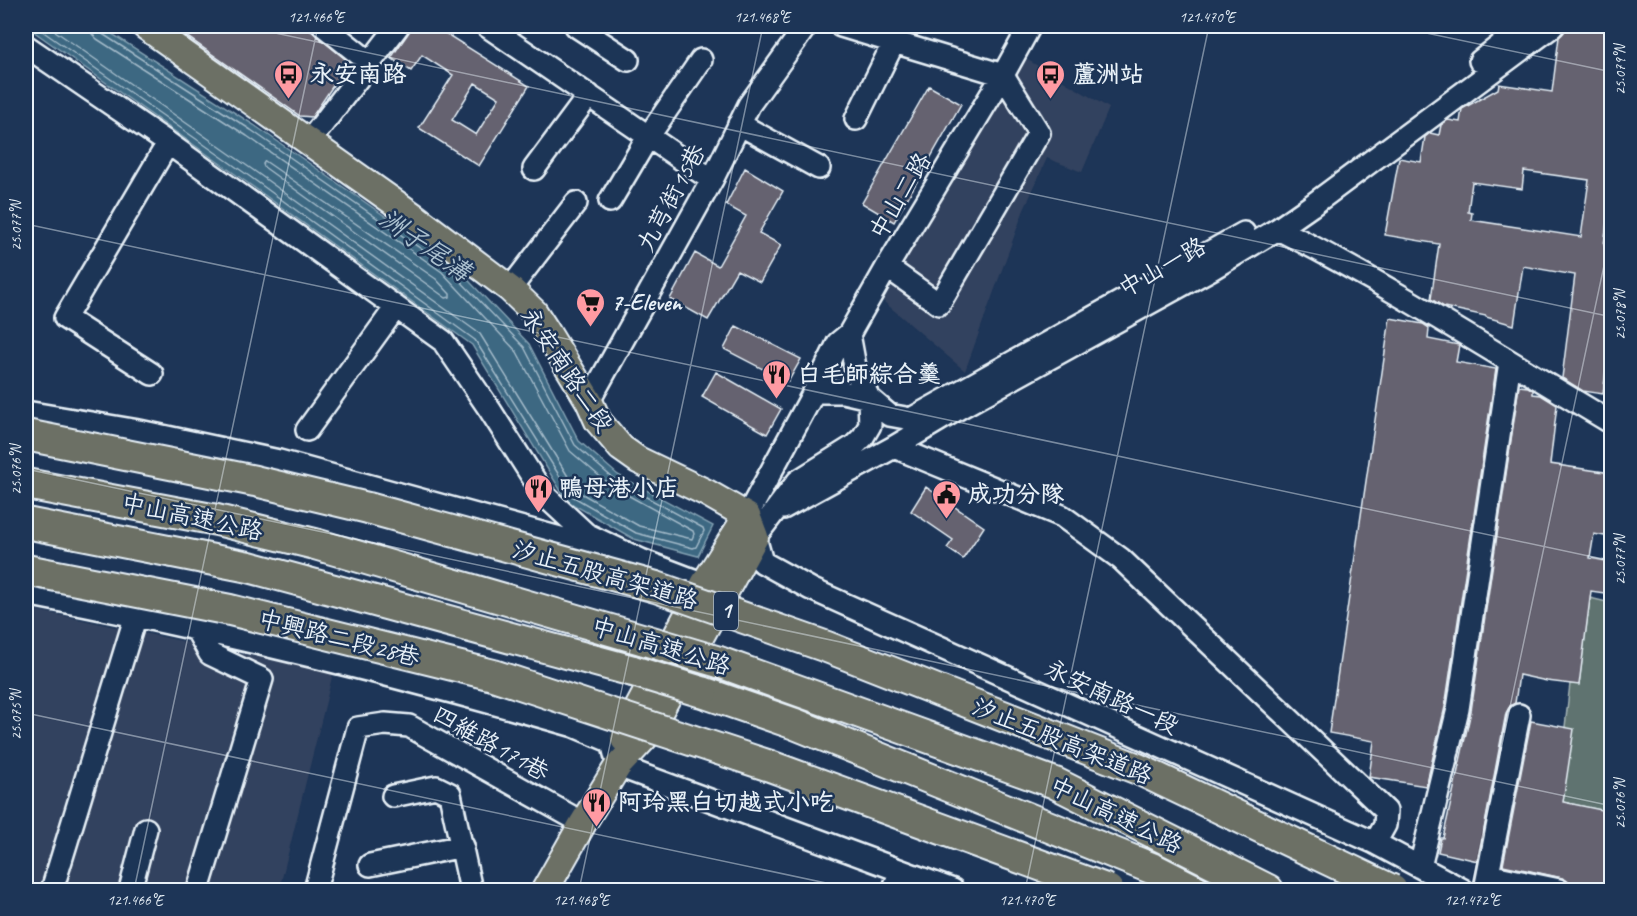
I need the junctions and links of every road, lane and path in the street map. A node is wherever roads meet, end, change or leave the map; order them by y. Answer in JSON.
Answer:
{"nodes":[{"id":1,"x":145,"y":26,"type":"edge"},
{"id":2,"x":324,"y":26,"type":"edge"},
{"id":3,"x":398,"y":26,"type":"edge"},
{"id":4,"x":487,"y":26,"type":"edge"},
{"id":5,"x":576,"y":26,"type":"edge"},
{"id":6,"x":806,"y":26,"type":"edge"},
{"id":7,"x":841,"y":26,"type":"edge"},
{"id":8,"x":1030,"y":26,"type":"edge"},
{"id":9,"x":1526,"y":26,"type":"edge"},
{"id":10,"x":1553,"y":26,"type":"edge"},
{"id":11,"x":894,"y":42,"type":"junction"},
{"id":12,"x":27,"y":51,"type":"edge"},
{"id":13,"x":628,"y":60,"type":"dead end"},
{"id":14,"x":700,"y":60,"type":"dead end"},
{"id":15,"x":369,"y":62,"type":"junction"},
{"id":16,"x":1003,"y":75,"type":"junction"},
{"id":17,"x":589,"y":96,"type":"junction"},
{"id":18,"x":856,"y":119,"type":"dead end"},
{"id":19,"x":739,"y":124,"type":"junction"},
{"id":20,"x":648,"y":136,"type":"junction"},
{"id":21,"x":168,"y":143,"type":"junction"},
{"id":22,"x":308,"y":143,"type":"junction"},
{"id":23,"x":819,"y":168,"type":"dead end"},
{"id":24,"x":534,"y":170,"type":"dead end"},
{"id":25,"x":712,"y":180,"type":"junction"},
{"id":26,"x":610,"y":201,"type":"dead end"},
{"id":27,"x":576,"y":203,"type":"dead end"},
{"id":28,"x":1278,"y":229,"type":"junction"},
{"id":29,"x":887,"y":267,"type":"junction"},
{"id":30,"x":510,"y":289,"type":"junction"},
{"id":31,"x":396,"y":307,"type":"junction"},
{"id":32,"x":849,"y":334,"type":"junction"},
{"id":33,"x":1510,"y":362,"type":"junction"},
{"id":34,"x":152,"y":374,"type":"dead end"},
{"id":35,"x":814,"y":392,"type":"junction"},
{"id":36,"x":869,"y":398,"type":"junction"},
{"id":37,"x":589,"y":401,"type":"junction"},
{"id":38,"x":26,"y":412,"type":"edge"},
{"id":39,"x":1611,"y":423,"type":"edge"},
{"id":40,"x":307,"y":430,"type":"dead end"},
{"id":41,"x":26,"y":435,"type":"edge"},
{"id":42,"x":894,"y":447,"type":"junction"},
{"id":43,"x":26,"y":484,"type":"edge"},
{"id":44,"x":26,"y":523,"type":"edge"},
{"id":45,"x":758,"y":523,"type":"junction"},
{"id":46,"x":641,"y":560,"type":"junction"},
{"id":47,"x":26,"y":570,"type":"edge"},
{"id":48,"x":704,"y":584,"type":"junction"},
{"id":49,"x":26,"y":594,"type":"edge"},
{"id":50,"x":136,"y":615,"type":"junction"},
{"id":51,"x":196,"y":629,"type":"junction"},
{"id":52,"x":1519,"y":715,"type":"dead end"},
{"id":53,"x":618,"y":766,"type":"junction"},
{"id":54,"x":393,"y":796,"type":"dead end"},
{"id":55,"x":583,"y":823,"type":"junction"},
{"id":56,"x":146,"y":829,"type":"dead end"},
{"id":57,"x":1375,"y":843,"type":"junction"},
{"id":58,"x":463,"y":846,"type":"junction"},
{"id":59,"x":370,"y":865,"type":"dead end"},
{"id":60,"x":1420,"y":867,"type":"junction"},
{"id":61,"x":901,"y":871,"type":"junction"},
{"id":62,"x":1487,"y":883,"type":"edge"},
{"id":63,"x":52,"y":891,"type":"edge"},
{"id":64,"x":130,"y":891,"type":"edge"},
{"id":65,"x":198,"y":891,"type":"edge"},
{"id":66,"x":315,"y":891,"type":"edge"},
{"id":67,"x":471,"y":891,"type":"edge"},
{"id":68,"x":545,"y":891,"type":"edge"},
{"id":69,"x":893,"y":891,"type":"edge"},
{"id":70,"x":953,"y":891,"type":"edge"},
{"id":71,"x":1108,"y":891,"type":"edge"},
{"id":72,"x":1195,"y":891,"type":"edge"},
{"id":73,"x":1268,"y":891,"type":"edge"},
{"id":74,"x":1392,"y":891,"type":"edge"},
{"id":75,"x":1463,"y":891,"type":"edge"},
{"id":76,"x":1559,"y":891,"type":"edge"}],
"edges":[{"from":1,"to":22,"type":"main road","name":"永安南路二段"},
{"from":2,"to":15,"type":"street"},
{"from":3,"to":15,"type":"street"},
{"from":4,"to":17,"type":"street"},
{"from":5,"to":13,"type":"street"},
{"from":6,"to":19,"type":"street","name":"九芎街15巷"},
{"from":7,"to":11,"type":"street"},
{"from":8,"to":16,"type":"street","name":"中山二路"},
{"from":9,"to":36,"type":"street","name":"中山一路"},
{"from":10,"to":28,"type":"street","name":"中山一路"},
{"from":11,"to":16,"type":"street"},
{"from":11,"to":18,"type":"street"},
{"from":12,"to":21,"type":"street"},
{"from":14,"to":20,"type":"street"},
{"from":15,"to":22,"type":"street"},
{"from":16,"to":29,"type":"street","name":"中山二路"},
{"from":16,"to":29,"type":"street"},
{"from":17,"to":20,"type":"street"},
{"from":17,"to":24,"type":"street"},
{"from":19,"to":23,"type":"street"},
{"from":19,"to":25,"type":"street","name":"九芎街15巷"},
{"from":20,"to":25,"type":"street"},
{"from":20,"to":26,"type":"street"},
{"from":21,"to":31,"type":"street"},
{"from":21,"to":34,"type":"street"},
{"from":22,"to":30,"type":"main road","name":"永安南路二段"},
{"from":25,"to":37,"type":"street","name":"九芎街15巷"},
{"from":27,"to":30,"type":"street"},
{"from":28,"to":33,"type":"street"},
{"from":28,"to":42,"type":"street","name":"中山一路"},
{"from":29,"to":32,"type":"street","name":"中山二路"},
{"from":30,"to":37,"type":"main road","name":"永安南路二段"},
{"from":31,"to":40,"type":"street"},
{"from":31,"to":46,"type":"street"},
{"from":32,"to":35,"type":"street","name":"中山二路"},
{"from":32,"to":36,"type":"street","name":"中山一路"},
{"from":33,"to":39,"type":"street"},
{"from":33,"to":60,"type":"street"},
{"from":35,"to":36,"type":"street"},
{"from":35,"to":45,"type":"street","name":"中山二路"},
{"from":36,"to":45,"type":"street","name":"中山一路"},
{"from":37,"to":45,"type":"main road","name":"永安南路二段"},
{"from":38,"to":46,"type":"street"},
{"from":41,"to":74,"type":"highway","name":"汐止五股高架道路","number":"1","bridge":true},
{"from":42,"to":45,"type":"street","name":"中山一路"},
{"from":42,"to":57,"type":"street"},
{"from":43,"to":73,"type":"highway","name":"中山高速公路","number":"1","bridge":true},
{"from":44,"to":72,"type":"highway","name":"中山高速公路","bridge":true},
{"from":45,"to":48,"type":"main road"},
{"from":45,"to":53,"type":"main road"},
{"from":45,"to":57,"type":"street","name":"永安南路一段"},
{"from":46,"to":48,"type":"street"},
{"from":47,"to":71,"type":"highway","bridge":true},
{"from":48,"to":53,"type":"main road"},
{"from":49,"to":50,"type":"street","name":"中興路二段28巷"},
{"from":50,"to":51,"type":"street","name":"中興路二段28巷"},
{"from":50,"to":63,"type":"street"},
{"from":51,"to":53,"type":"street","name":"中興路二段28巷"},
{"from":51,"to":65,"type":"street"},
{"from":52,"to":62,"type":"street"},
{"from":53,"to":55,"type":"main road"},
{"from":53,"to":61,"type":"street"},
{"from":54,"to":58,"type":"street"},
{"from":55,"to":66,"type":"street","name":"四維路171巷"},
{"from":55,"to":68,"type":"main road"},
{"from":56,"to":64,"type":"street"},
{"from":57,"to":60,"type":"street","name":"永安南路一段"},
{"from":58,"to":59,"type":"street"},
{"from":58,"to":67,"type":"street"},
{"from":60,"to":75,"type":"street","name":"永安南路一段"},
{"from":61,"to":69,"type":"street"},
{"from":61,"to":70,"type":"street"},
{"from":62,"to":76,"type":"street"}]}
